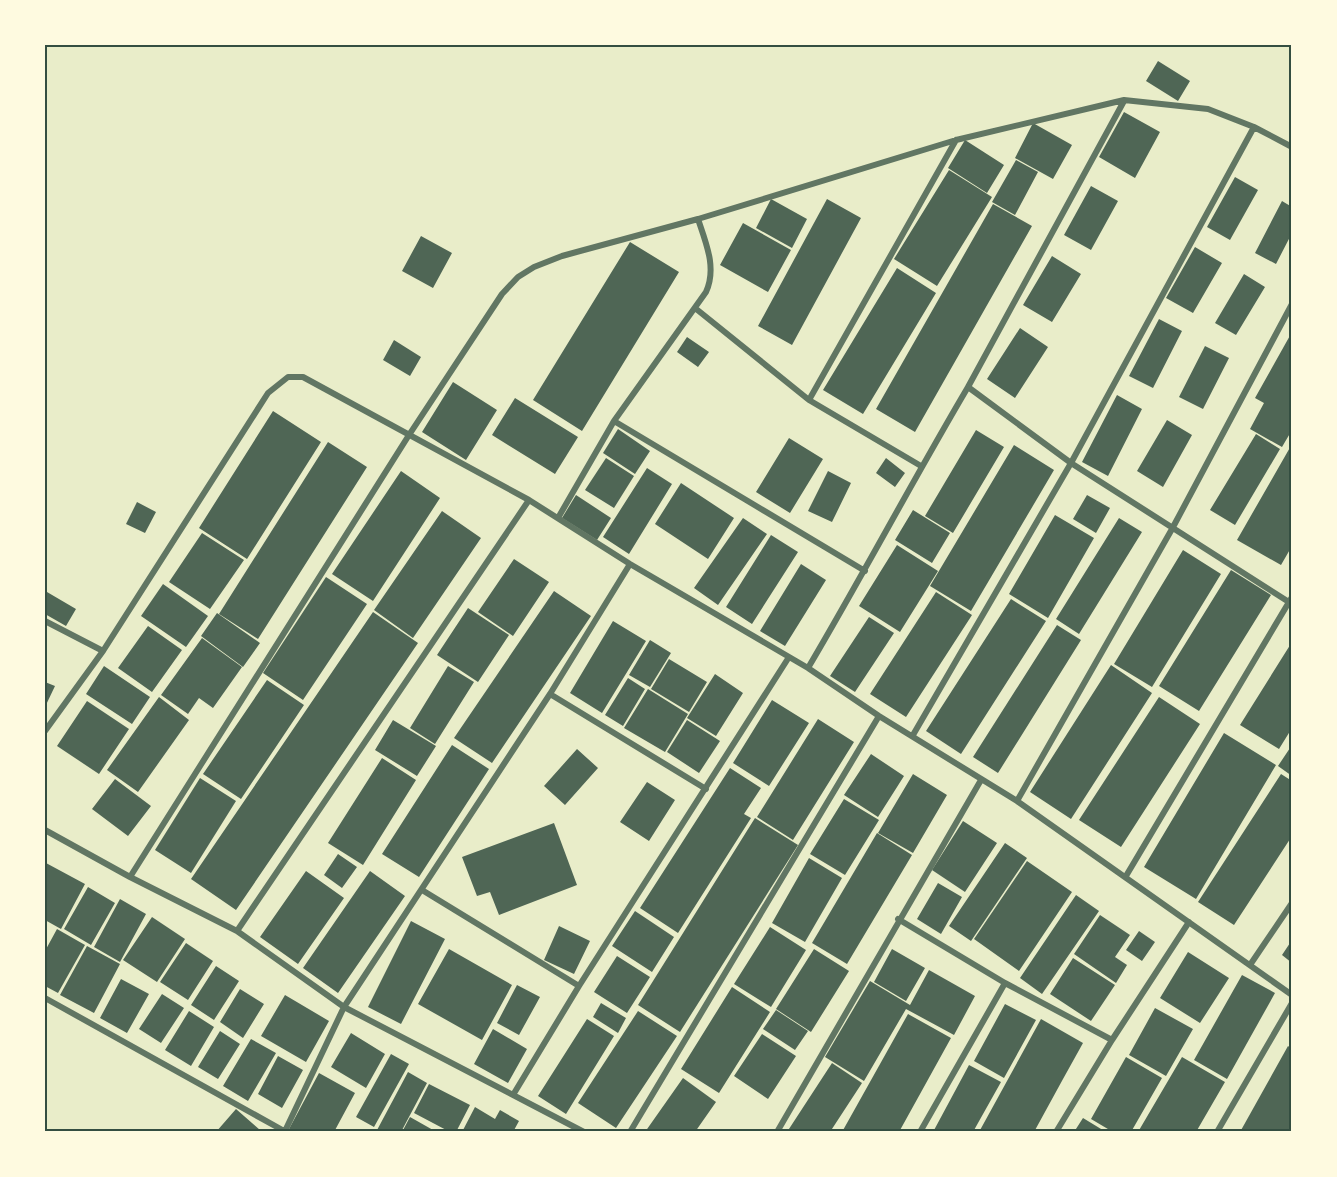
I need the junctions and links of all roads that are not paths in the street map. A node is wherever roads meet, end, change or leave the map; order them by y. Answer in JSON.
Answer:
{"nodes":[{"id":1,"x":1124,"y":100,"type":"junction"},
{"id":2,"x":1254,"y":127,"type":"junction"},
{"id":3,"x":956,"y":140,"type":"junction"},
{"id":4,"x":1292,"y":147,"type":"edge"},
{"id":5,"x":698,"y":219,"type":"junction"},
{"id":6,"x":1292,"y":304,"type":"edge"},
{"id":7,"x":695,"y":308,"type":"junction"},
{"id":8,"x":968,"y":387,"type":"junction"},
{"id":9,"x":809,"y":400,"type":"junction"},
{"id":10,"x":614,"y":422,"type":"junction"},
{"id":11,"x":409,"y":435,"type":"junction"},
{"id":12,"x":1071,"y":463,"type":"junction"},
{"id":13,"x":921,"y":466,"type":"junction"},
{"id":14,"x":529,"y":500,"type":"junction"},
{"id":15,"x":558,"y":518,"type":"junction"},
{"id":16,"x":1172,"y":529,"type":"junction"},
{"id":17,"x":630,"y":564,"type":"junction"},
{"id":18,"x":866,"y":571,"type":"junction"},
{"id":19,"x":1291,"y":601,"type":"edge"},
{"id":20,"x":45,"y":621,"type":"edge"},
{"id":21,"x":103,"y":651,"type":"junction"},
{"id":22,"x":789,"y":657,"type":"junction"},
{"id":23,"x":808,"y":668,"type":"junction"},
{"id":24,"x":550,"y":694,"type":"junction"},
{"id":25,"x":879,"y":716,"type":"junction"},
{"id":26,"x":45,"y":731,"type":"edge"},
{"id":27,"x":913,"y":735,"type":"junction"},
{"id":28,"x":981,"y":780,"type":"junction"},
{"id":29,"x":706,"y":789,"type":"junction"},
{"id":30,"x":1017,"y":801,"type":"junction"},
{"id":31,"x":45,"y":831,"type":"edge"},
{"id":32,"x":1126,"y":876,"type":"junction"},
{"id":33,"x":130,"y":877,"type":"junction"},
{"id":34,"x":422,"y":890,"type":"junction"},
{"id":35,"x":1292,"y":903,"type":"edge"},
{"id":36,"x":898,"y":919,"type":"junction"},
{"id":37,"x":1189,"y":922,"type":"junction"},
{"id":38,"x":237,"y":931,"type":"junction"},
{"id":39,"x":1250,"y":965,"type":"junction"},
{"id":40,"x":1005,"y":983,"type":"junction"},
{"id":41,"x":579,"y":986,"type":"junction"},
{"id":42,"x":1292,"y":995,"type":"edge"},
{"id":43,"x":45,"y":998,"type":"edge"},
{"id":44,"x":1292,"y":1003,"type":"edge"},
{"id":45,"x":344,"y":1007,"type":"junction"},
{"id":46,"x":1112,"y":1040,"type":"junction"},
{"id":47,"x":513,"y":1095,"type":"junction"},
{"id":48,"x":286,"y":1132,"type":"edge"},
{"id":49,"x":584,"y":1132,"type":"edge"},
{"id":50,"x":630,"y":1132,"type":"edge"},
{"id":51,"x":777,"y":1132,"type":"edge"},
{"id":52,"x":920,"y":1132,"type":"edge"},
{"id":53,"x":1056,"y":1132,"type":"edge"},
{"id":54,"x":1218,"y":1132,"type":"edge"}],
"edges":[{"from":1,"to":2,"type":"street"},
{"from":1,"to":3,"type":"street"},
{"from":1,"to":8,"type":"street"},
{"from":2,"to":4,"type":"street"},
{"from":2,"to":12,"type":"street"},
{"from":3,"to":5,"type":"street"},
{"from":3,"to":9,"type":"street"},
{"from":5,"to":7,"type":"street"},
{"from":5,"to":11,"type":"street"},
{"from":6,"to":16,"type":"street"},
{"from":7,"to":9,"type":"street"},
{"from":7,"to":10,"type":"street"},
{"from":8,"to":12,"type":"street"},
{"from":8,"to":13,"type":"street"},
{"from":9,"to":13,"type":"street"},
{"from":10,"to":15,"type":"street"},
{"from":10,"to":18,"type":"street"},
{"from":11,"to":14,"type":"street"},
{"from":11,"to":21,"type":"street"},
{"from":11,"to":33,"type":"street"},
{"from":12,"to":16,"type":"street"},
{"from":12,"to":27,"type":"street"},
{"from":13,"to":18,"type":"street"},
{"from":14,"to":15,"type":"street"},
{"from":14,"to":38,"type":"street"},
{"from":15,"to":17,"type":"street"},
{"from":16,"to":19,"type":"street"},
{"from":16,"to":30,"type":"street"},
{"from":17,"to":22,"type":"street"},
{"from":17,"to":24,"type":"street"},
{"from":18,"to":23,"type":"street"},
{"from":19,"to":32,"type":"street"},
{"from":20,"to":21,"type":"street"},
{"from":21,"to":26,"type":"street"},
{"from":22,"to":23,"type":"street"},
{"from":22,"to":29,"type":"street"},
{"from":23,"to":25,"type":"street"},
{"from":24,"to":29,"type":"street"},
{"from":24,"to":34,"type":"street"},
{"from":25,"to":27,"type":"street"},
{"from":25,"to":50,"type":"street"},
{"from":27,"to":28,"type":"street"},
{"from":28,"to":30,"type":"street"},
{"from":28,"to":36,"type":"street"},
{"from":29,"to":41,"type":"street"},
{"from":30,"to":32,"type":"street"},
{"from":31,"to":33,"type":"street"},
{"from":32,"to":37,"type":"street"},
{"from":33,"to":38,"type":"street"},
{"from":34,"to":41,"type":"street"},
{"from":34,"to":45,"type":"street"},
{"from":35,"to":39,"type":"street"},
{"from":36,"to":40,"type":"street"},
{"from":36,"to":51,"type":"street"},
{"from":37,"to":39,"type":"street"},
{"from":37,"to":46,"type":"street"},
{"from":38,"to":45,"type":"street"},
{"from":39,"to":42,"type":"street"},
{"from":40,"to":46,"type":"street"},
{"from":40,"to":52,"type":"street"},
{"from":41,"to":47,"type":"street"},
{"from":43,"to":48,"type":"street"},
{"from":44,"to":54,"type":"street"},
{"from":45,"to":47,"type":"street"},
{"from":45,"to":48,"type":"street"},
{"from":46,"to":53,"type":"street"},
{"from":47,"to":49,"type":"street"}]}
